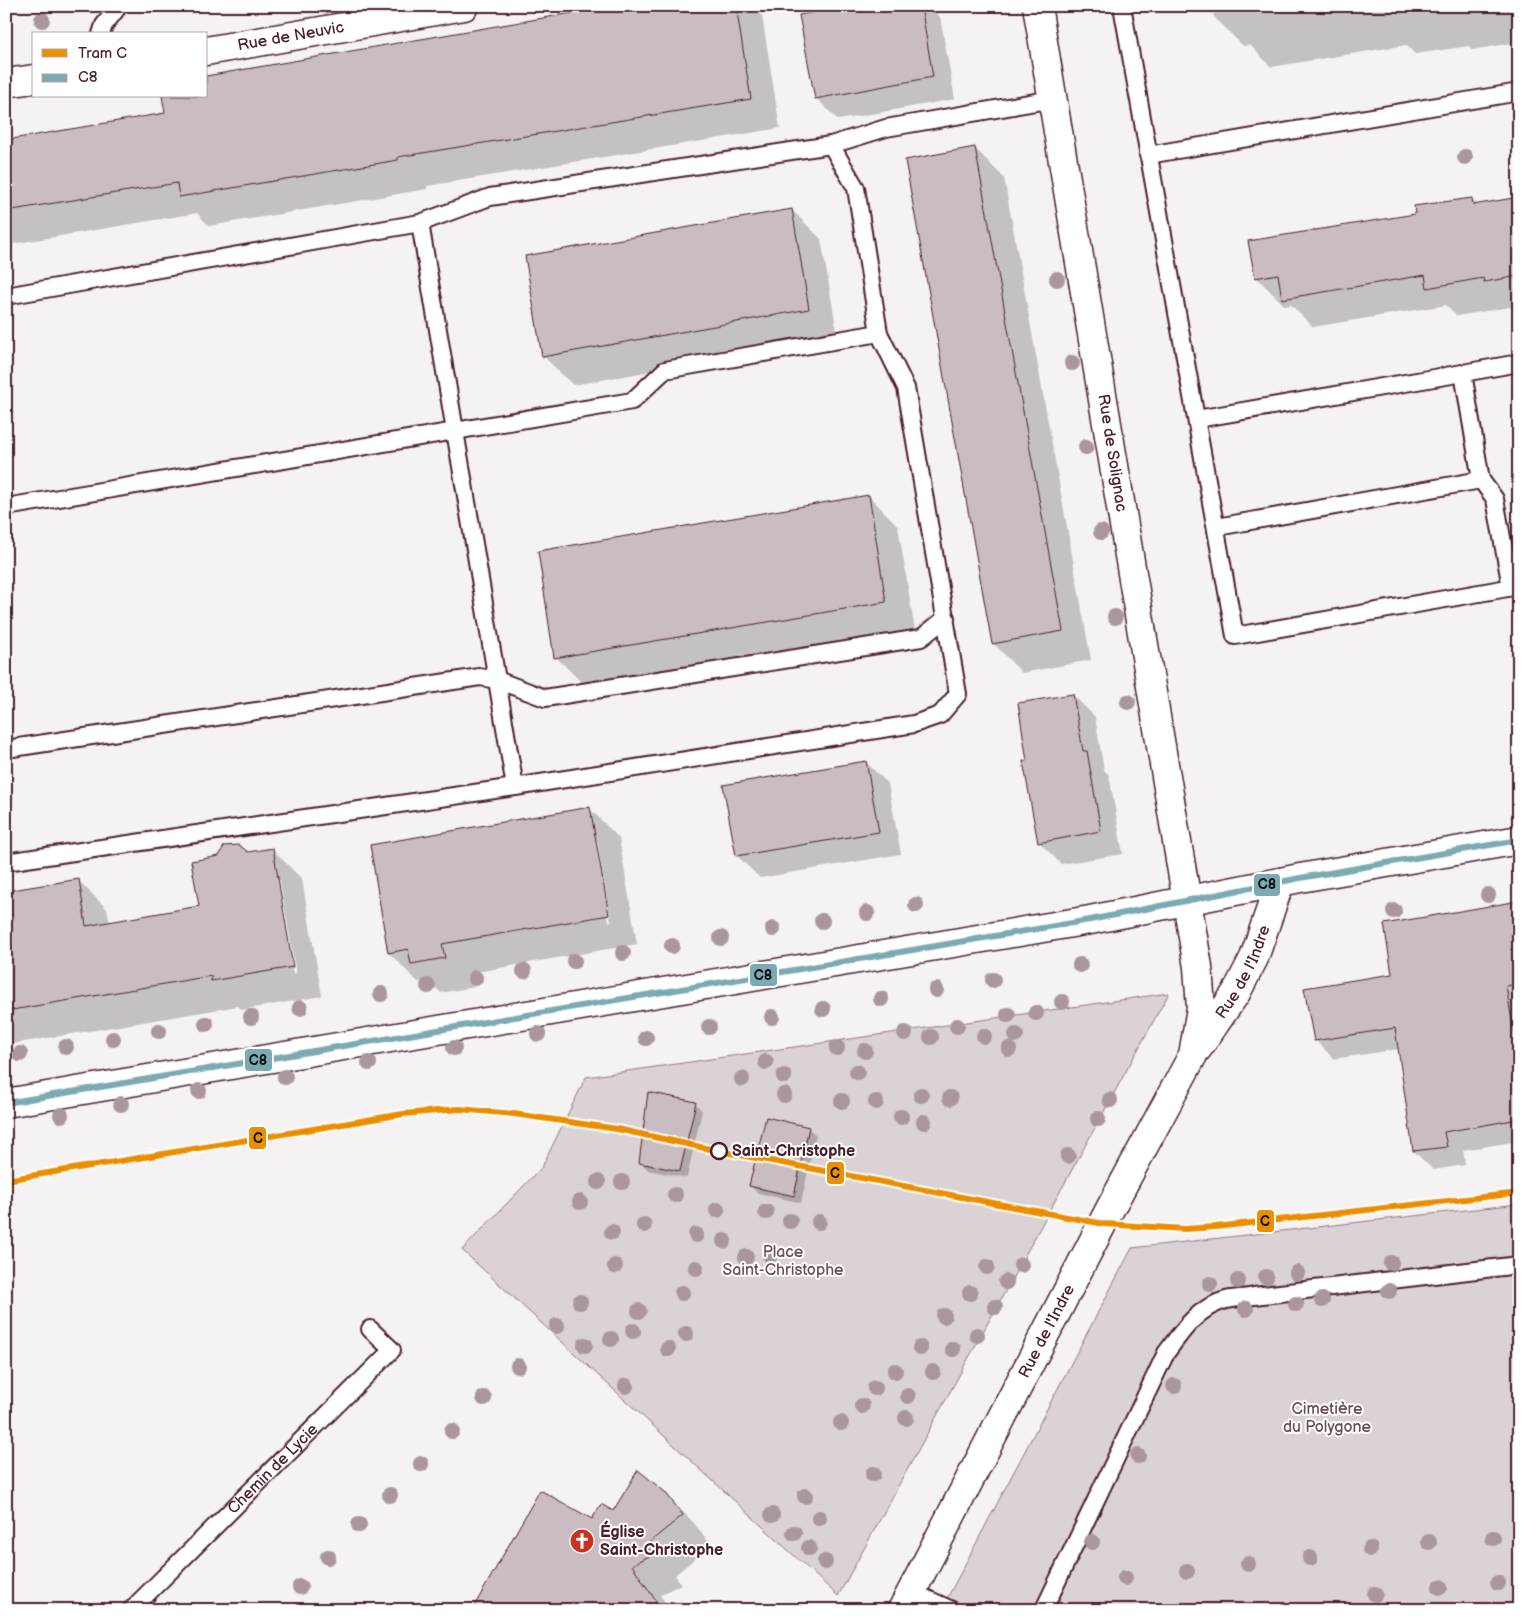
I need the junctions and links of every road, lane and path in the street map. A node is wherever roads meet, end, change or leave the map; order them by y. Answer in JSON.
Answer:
{"nodes":[{"id":1,"x":119,"y":6,"type":"edge"},
{"id":2,"x":464,"y":6,"type":"edge"},
{"id":3,"x":1037,"y":6,"type":"edge"},
{"id":4,"x":1122,"y":6,"type":"edge"},
{"id":5,"x":102,"y":32,"type":"edge"},
{"id":6,"x":208,"y":51,"type":"edge"},
{"id":7,"x":32,"y":79,"type":"edge"},
{"id":8,"x":6,"y":83,"type":"edge"},
{"id":9,"x":1519,"y":92,"type":"edge"},
{"id":10,"x":1052,"y":99,"type":"junction"},
{"id":11,"x":831,"y":146,"type":"junction"},
{"id":12,"x":1148,"y":155,"type":"junction"},
{"id":13,"x":420,"y":223,"type":"junction"},
{"id":14,"x":6,"y":296,"type":"edge"},
{"id":15,"x":880,"y":333,"type":"junction"},
{"id":16,"x":1519,"y":363,"type":"edge"},
{"id":17,"x":1463,"y":373,"type":"junction"},
{"id":18,"x":1196,"y":419,"type":"junction"},
{"id":19,"x":456,"y":432,"type":"junction"},
{"id":20,"x":1481,"y":480,"type":"junction"},
{"id":21,"x":6,"y":507,"type":"edge"},
{"id":22,"x":1217,"y":528,"type":"junction"},
{"id":23,"x":1515,"y":587,"type":"edge"},
{"id":24,"x":946,"y":618,"type":"junction"},
{"id":25,"x":497,"y":680,"type":"junction"},
{"id":26,"x":6,"y":749,"type":"edge"},
{"id":27,"x":515,"y":787,"type":"junction"},
{"id":28,"x":1519,"y":840,"type":"edge"},
{"id":29,"x":6,"y":862,"type":"edge"},
{"id":30,"x":1280,"y":882,"type":"junction"},
{"id":31,"x":1186,"y":901,"type":"junction"},
{"id":32,"x":1193,"y":1055,"type":"junction"},
{"id":33,"x":6,"y":1103,"type":"edge"},
{"id":34,"x":1519,"y":1265,"type":"edge"},
{"id":35,"x":370,"y":1329,"type":"dead end"},
{"id":36,"x":907,"y":1601,"type":"edge"},
{"id":37,"x":1044,"y":1609,"type":"edge"},
{"id":38,"x":131,"y":1610,"type":"edge"},
{"id":39,"x":952,"y":1610,"type":"edge"}],
"edges":[{"from":1,"to":5,"type":"lane"},
{"from":2,"to":6,"type":"street","name":"Rue de Neuvic"},
{"from":3,"to":10,"type":"street","name":"Rue de Solignac"},
{"from":4,"to":12,"type":"lane"},
{"from":7,"to":8,"type":"street"},
{"from":9,"to":12,"type":"lane"},
{"from":10,"to":11,"type":"lane"},
{"from":10,"to":31,"type":"street","name":"Rue de Solignac"},
{"from":11,"to":13,"type":"lane"},
{"from":11,"to":15,"type":"lane"},
{"from":12,"to":18,"type":"lane"},
{"from":13,"to":14,"type":"lane"},
{"from":13,"to":19,"type":"lane"},
{"from":15,"to":19,"type":"lane"},
{"from":15,"to":24,"type":"lane"},
{"from":16,"to":17,"type":"lane"},
{"from":17,"to":18,"type":"lane"},
{"from":17,"to":20,"type":"lane"},
{"from":18,"to":22,"type":"lane"},
{"from":19,"to":21,"type":"lane"},
{"from":19,"to":25,"type":"lane"},
{"from":20,"to":22,"type":"lane"},
{"from":20,"to":23,"type":"lane"},
{"from":22,"to":23,"type":"lane"},
{"from":24,"to":25,"type":"lane"},
{"from":24,"to":27,"type":"lane"},
{"from":25,"to":26,"type":"lane"},
{"from":25,"to":27,"type":"lane"},
{"from":27,"to":29,"type":"lane"},
{"from":28,"to":30,"type":"street"},
{"from":30,"to":31,"type":"street"},
{"from":30,"to":32,"type":"street","name":"Rue de l'Indre"},
{"from":31,"to":32,"type":"street","name":"Rue de l'Indre"},
{"from":31,"to":33,"type":"street"},
{"from":32,"to":36,"type":"street","name":"Rue de l'Indre"},
{"from":34,"to":37,"type":"lane"},
{"from":35,"to":38,"type":"lane","name":"Chemin de Lycie"},
{"from":36,"to":39,"type":"lane"}]}
